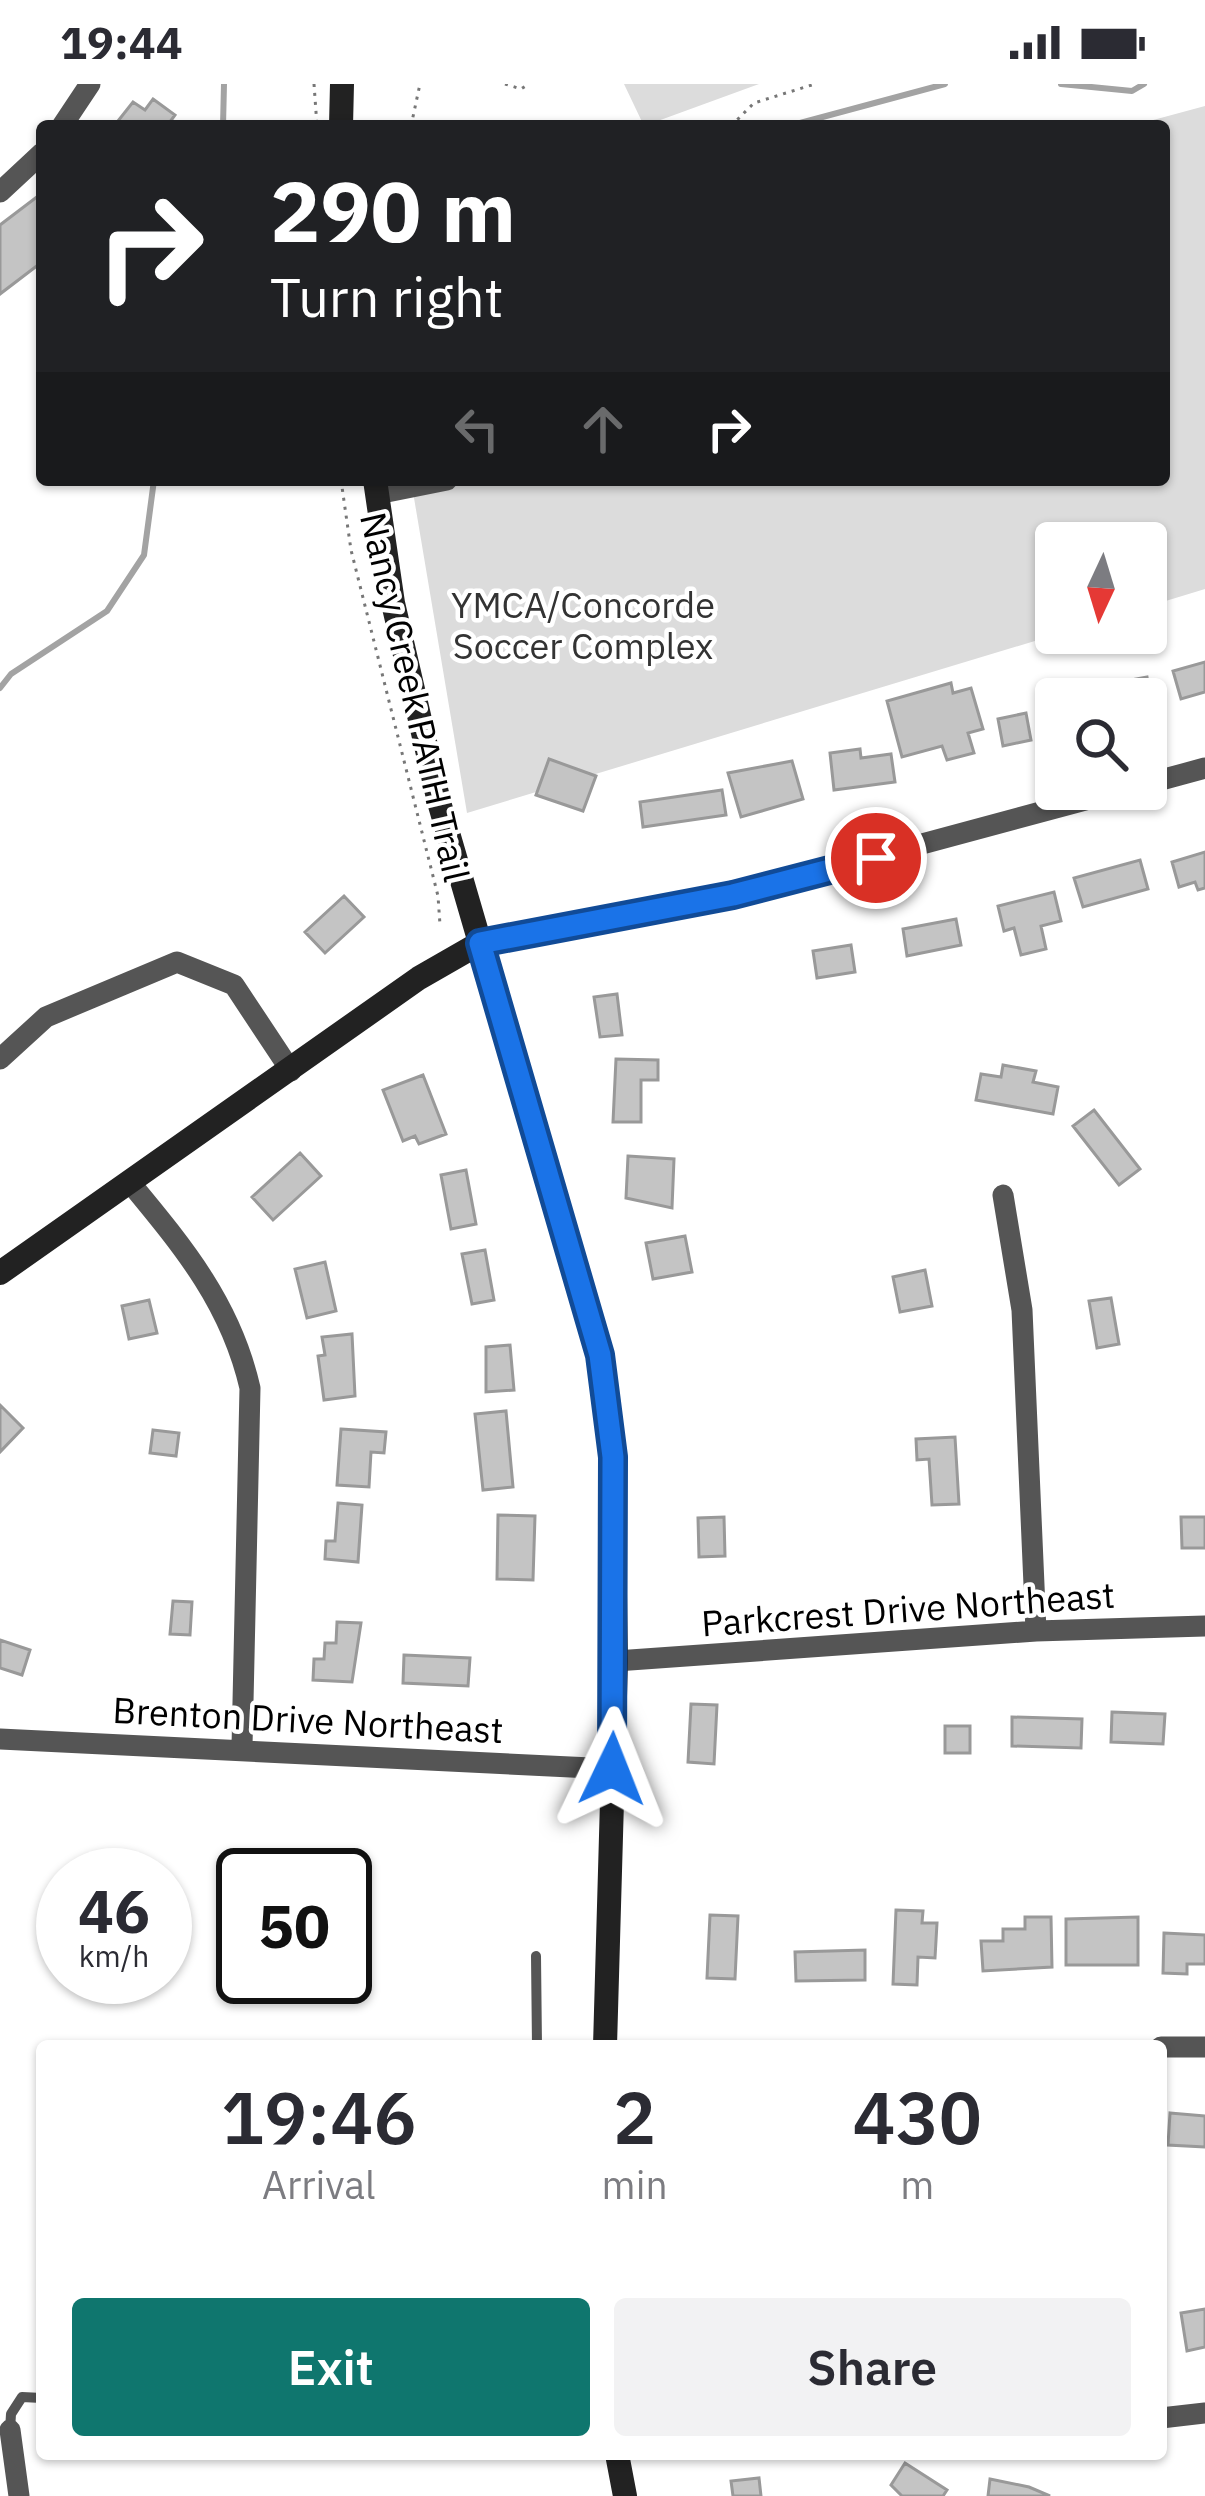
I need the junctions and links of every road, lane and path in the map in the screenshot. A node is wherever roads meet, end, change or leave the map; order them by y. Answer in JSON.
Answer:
{"nodes":[{"id":1,"x":90,"y":84,"type":"edge"},
{"id":2,"x":314,"y":84,"type":"edge"},
{"id":3,"x":342,"y":84,"type":"edge"},
{"id":4,"x":420,"y":84,"type":"edge"},
{"id":5,"x":505,"y":84,"type":"edge"},
{"id":6,"x":529,"y":84,"type":"edge"},
{"id":7,"x":815,"y":84,"type":"edge"},
{"id":8,"x":66,"y":120,"type":"edge"},
{"id":9,"x":316,"y":120,"type":"edge"},
{"id":10,"x":340,"y":120,"type":"edge"},
{"id":11,"x":411,"y":120,"type":"edge"},
{"id":12,"x":737,"y":120,"type":"edge"},
{"id":13,"x":36,"y":159,"type":"edge"},
{"id":14,"x":0,"y":192,"type":"edge"},
{"id":15,"x":342,"y":486,"type":"edge"},
{"id":16,"x":376,"y":487,"type":"edge"},
{"id":17,"x":1205,"y":768,"type":"edge"},
{"id":18,"x":1167,"y":778,"type":"edge"},
{"id":19,"x":1048,"y":810,"type":"edge"},
{"id":20,"x":440,"y":925,"type":"dead end"},
{"id":21,"x":480,"y":943,"type":"junction"},
{"id":22,"x":0,"y":1059,"type":"edge"},
{"id":23,"x":291,"y":1071,"type":"junction"},
{"id":24,"x":132,"y":1185,"type":"junction"},
{"id":25,"x":1004,"y":1195,"type":"dead end"},
{"id":26,"x":0,"y":1273,"type":"edge"},
{"id":27,"x":1205,"y":1626,"type":"edge"},
{"id":28,"x":1036,"y":1631,"type":"junction"},
{"id":29,"x":616,"y":1661,"type":"junction"},
{"id":30,"x":0,"y":1739,"type":"edge"},
{"id":31,"x":242,"y":1747,"type":"junction"},
{"id":32,"x":612,"y":1769,"type":"junction"},
{"id":33,"x":536,"y":1956,"type":"dead end"},
{"id":34,"x":537,"y":2040,"type":"edge"},
{"id":35,"x":604,"y":2040,"type":"edge"},
{"id":36,"x":1205,"y":2047,"type":"edge"},
{"id":37,"x":1167,"y":2048,"type":"edge"},
{"id":38,"x":36,"y":2398,"type":"edge"},
{"id":39,"x":1205,"y":2414,"type":"edge"},
{"id":40,"x":1167,"y":2417,"type":"edge"},
{"id":41,"x":10,"y":2431,"type":"joint"},
{"id":42,"x":618,"y":2460,"type":"edge"},
{"id":43,"x":19,"y":2496,"type":"edge"},
{"id":44,"x":625,"y":2496,"type":"edge"}],
"edges":[{"from":1,"to":8,"type":"street"},
{"from":2,"to":9,"type":"path"},
{"from":3,"to":10,"type":"main road"},
{"from":4,"to":11,"type":"path"},
{"from":5,"to":6,"type":"path"},
{"from":7,"to":12,"type":"path"},
{"from":13,"to":14,"type":"street"},
{"from":15,"to":20,"type":"path","name":"Nancy Creek PATH Trail"},
{"from":16,"to":21,"type":"main road"},
{"from":17,"to":18,"type":"street"},
{"from":19,"to":21,"type":"street"},
{"from":21,"to":23,"type":"main road"},
{"from":21,"to":29,"type":"main road"},
{"from":22,"to":23,"type":"street"},
{"from":23,"to":24,"type":"main road"},
{"from":24,"to":26,"type":"main road"},
{"from":24,"to":31,"type":"street"},
{"from":25,"to":28,"type":"street"},
{"from":27,"to":28,"type":"street","name":"Parkcrest Drive Northeast"},
{"from":28,"to":29,"type":"street","name":"Parkcrest Drive Northeast"},
{"from":29,"to":32,"type":"main road"},
{"from":30,"to":31,"type":"street","name":"Brenton Drive Northeast"},
{"from":31,"to":32,"type":"street","name":"Brenton Drive Northeast"},
{"from":32,"to":35,"type":"main road"},
{"from":33,"to":34,"type":"lane"},
{"from":36,"to":37,"type":"street"},
{"from":38,"to":41,"type":"lane"},
{"from":39,"to":40,"type":"street"},
{"from":41,"to":43,"type":"street"},
{"from":42,"to":44,"type":"main road"}]}
